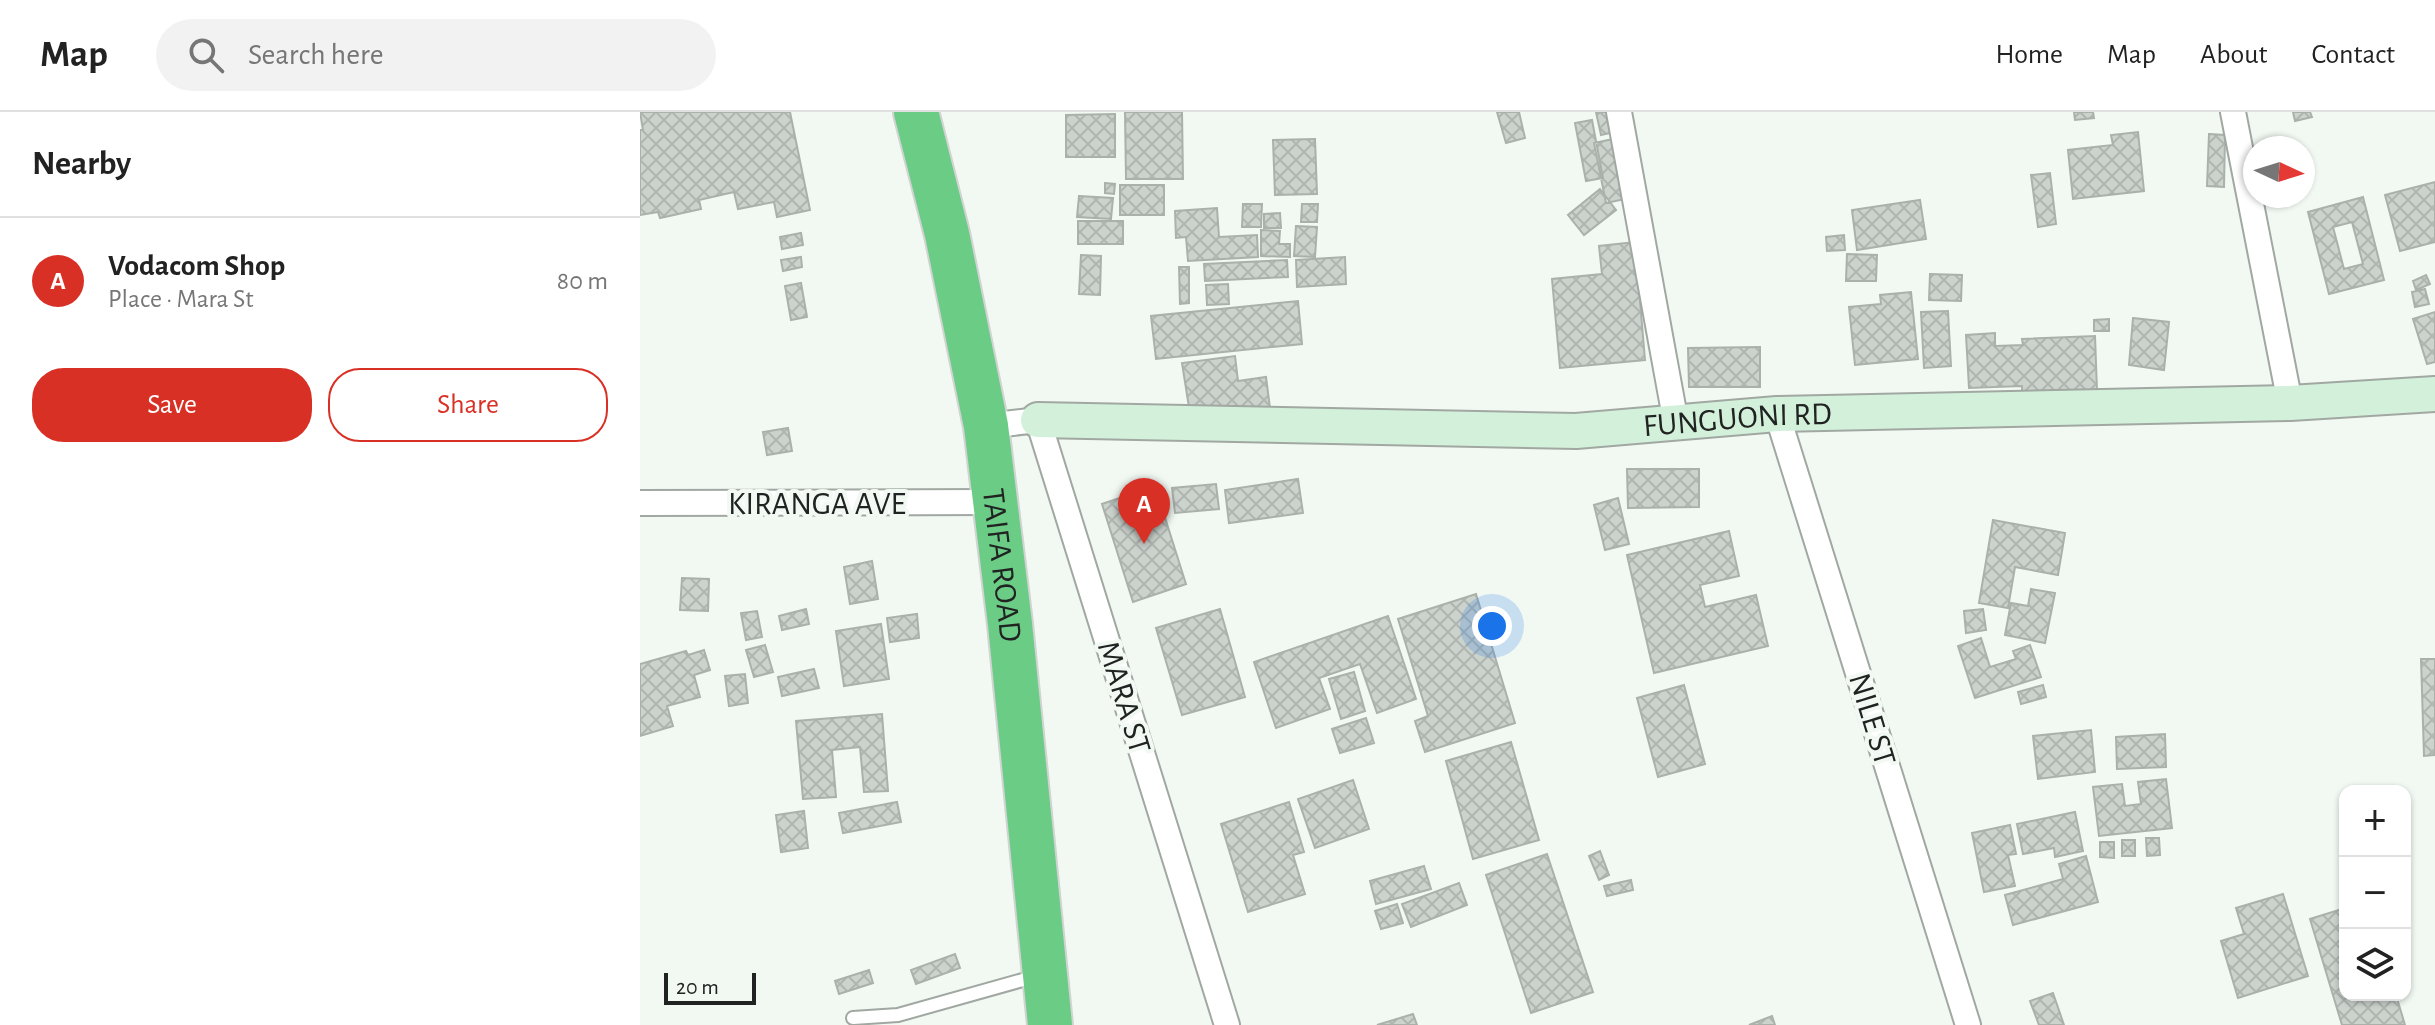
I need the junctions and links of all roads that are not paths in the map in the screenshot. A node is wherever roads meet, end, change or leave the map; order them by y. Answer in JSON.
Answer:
{"nodes":[{"id":1,"x":916,"y":112,"type":"edge"},
{"id":2,"x":1619,"y":112,"type":"edge"},
{"id":3,"x":2233,"y":112,"type":"edge"},
{"id":4,"x":2435,"y":394,"type":"edge"},
{"id":5,"x":2290,"y":403,"type":"junction"},
{"id":6,"x":1777,"y":414,"type":"junction"},
{"id":7,"x":1038,"y":420,"type":"junction"},
{"id":8,"x":1676,"y":423,"type":"junction"},
{"id":9,"x":986,"y":426,"type":"junction"},
{"id":10,"x":993,"y":502,"type":"junction"},
{"id":11,"x":640,"y":503,"type":"edge"},
{"id":12,"x":1044,"y":974,"type":"junction"},
{"id":13,"x":853,"y":1018,"type":"dead end"},
{"id":14,"x":1050,"y":1025,"type":"edge"},
{"id":15,"x":1227,"y":1025,"type":"edge"},
{"id":16,"x":1968,"y":1025,"type":"edge"}],
"edges":[{"from":1,"to":9,"type":"highway","name":"TAIFA ROAD"},
{"from":2,"to":8,"type":"street"},
{"from":3,"to":5,"type":"street"},
{"from":4,"to":5,"type":"street","name":"FUNGUONI RD"},
{"from":5,"to":6,"type":"street","name":"FUNGUONI RD"},
{"from":6,"to":8,"type":"street","name":"FUNGUONI RD"},
{"from":6,"to":16,"type":"street","name":"NILE ST"},
{"from":7,"to":8,"type":"street","name":"FUNGUONI RD"},
{"from":7,"to":9,"type":"street"},
{"from":7,"to":15,"type":"street","name":"MARA ST"},
{"from":9,"to":10,"type":"highway","name":"TAIFA ROAD"},
{"from":10,"to":11,"type":"street","name":"KIRANGA AVE"},
{"from":10,"to":12,"type":"highway","name":"TAIFA ROAD"},
{"from":12,"to":13,"type":"lane"},
{"from":12,"to":14,"type":"highway","name":"TAIFA ROAD"}]}
